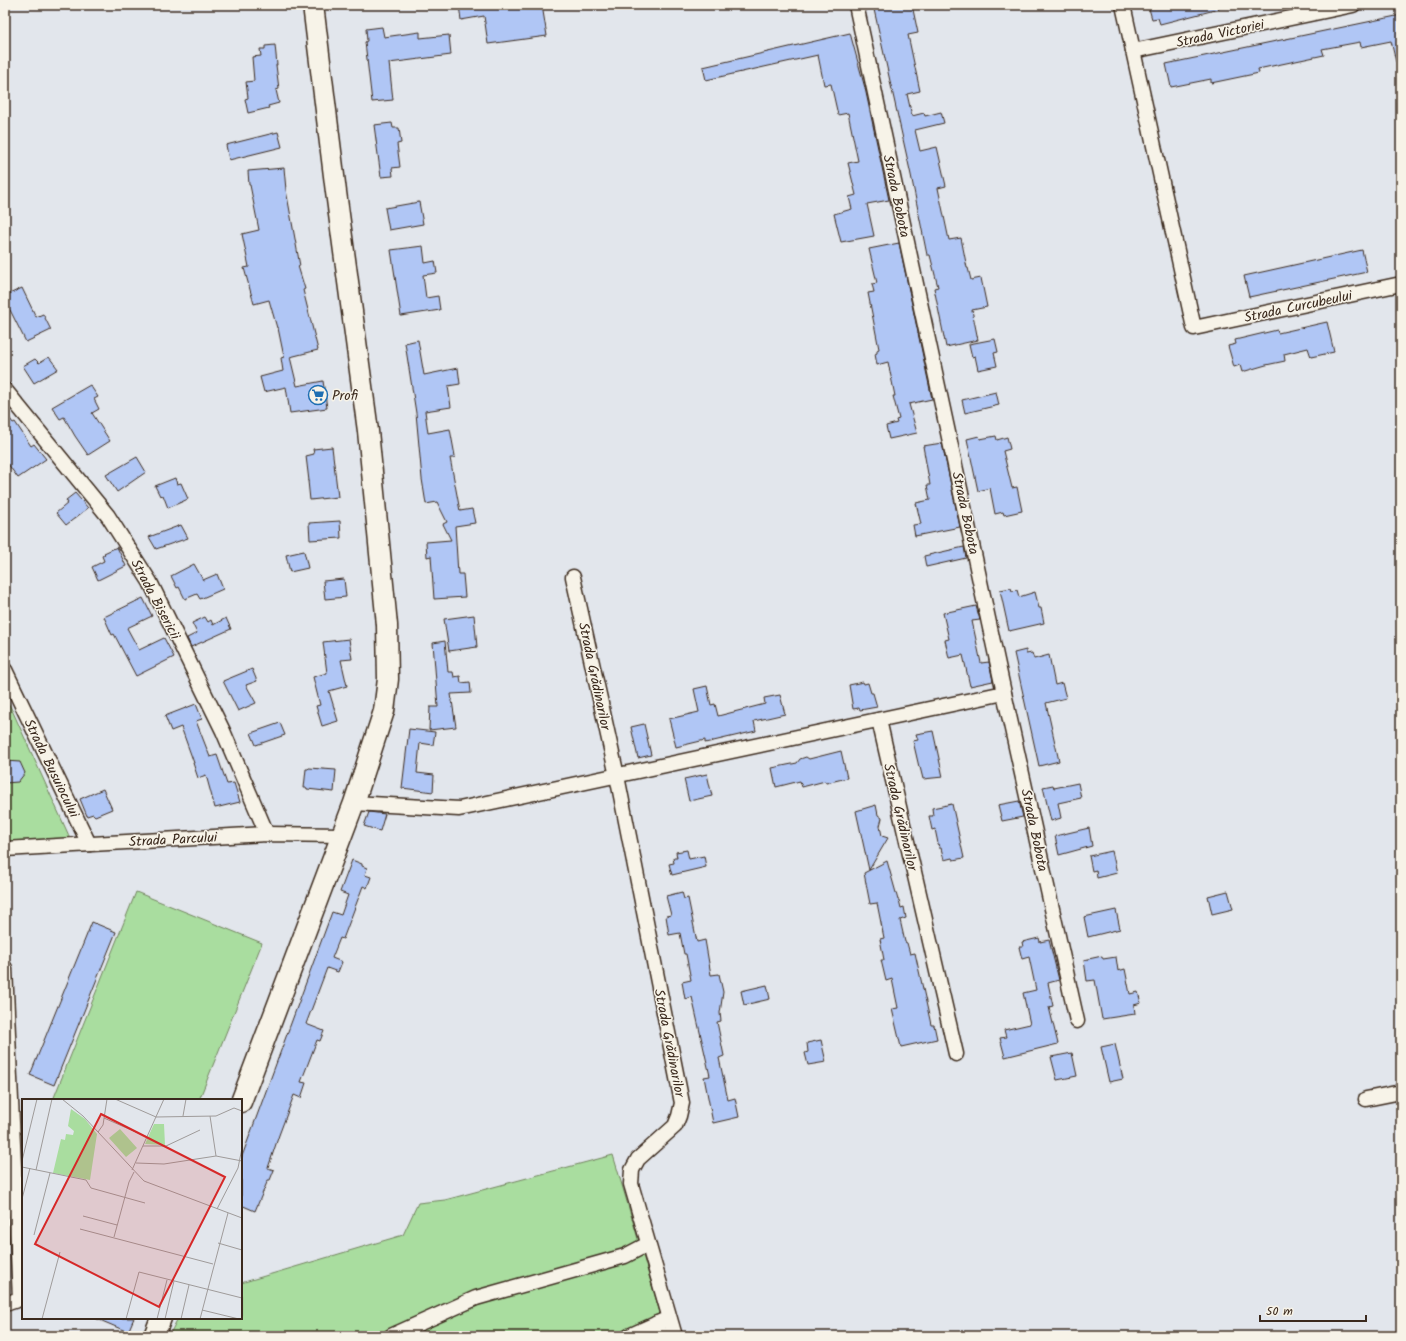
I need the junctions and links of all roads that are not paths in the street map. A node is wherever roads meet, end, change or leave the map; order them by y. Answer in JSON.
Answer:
{"nodes":[{"id":1,"x":313,"y":5,"type":"edge"},
{"id":2,"x":856,"y":5,"type":"edge"},
{"id":3,"x":1123,"y":5,"type":"edge"},
{"id":4,"x":1353,"y":5,"type":"edge"},
{"id":5,"x":1134,"y":51,"type":"junction"},
{"id":6,"x":1401,"y":284,"type":"edge"},
{"id":7,"x":5,"y":390,"type":"edge"},
{"id":8,"x":573,"y":577,"type":"dead end"},
{"id":9,"x":5,"y":670,"type":"edge"},
{"id":10,"x":1004,"y":692,"type":"junction"},
{"id":11,"x":879,"y":720,"type":"junction"},
{"id":12,"x":617,"y":776,"type":"junction"},
{"id":13,"x":354,"y":803,"type":"junction"},
{"id":14,"x":267,"y":834,"type":"junction"},
{"id":15,"x":342,"y":834,"type":"junction"},
{"id":16,"x":89,"y":844,"type":"junction"},
{"id":17,"x":5,"y":849,"type":"edge"},
{"id":18,"x":5,"y":968,"type":"edge"},
{"id":19,"x":1077,"y":1021,"type":"dead end"},
{"id":20,"x":956,"y":1054,"type":"dead end"},
{"id":21,"x":1401,"y":1092,"type":"edge"},
{"id":22,"x":242,"y":1099,"type":"edge"},
{"id":23,"x":1366,"y":1099,"type":"dead end"},
{"id":24,"x":648,"y":1244,"type":"junction"},
{"id":25,"x":22,"y":1298,"type":"edge"},
{"id":26,"x":5,"y":1304,"type":"edge"},
{"id":27,"x":161,"y":1319,"type":"edge"},
{"id":28,"x":663,"y":1326,"type":"edge"},
{"id":29,"x":154,"y":1336,"type":"edge"},
{"id":30,"x":391,"y":1336,"type":"edge"},
{"id":31,"x":629,"y":1336,"type":"edge"},
{"id":32,"x":675,"y":1336,"type":"edge"}],
"edges":[{"from":1,"to":13,"type":"main road"},
{"from":2,"to":10,"type":"street","name":"Strada Bobota"},
{"from":3,"to":5,"type":"street"},
{"from":4,"to":5,"type":"street","name":"Strada Victoriei"},
{"from":5,"to":6,"type":"street","name":"Strada Curcubeului"},
{"from":7,"to":14,"type":"street","name":"Strada Bisericii"},
{"from":8,"to":12,"type":"street","name":"Strada Grădinarilor"},
{"from":9,"to":16,"type":"street","name":"Strada Busuiocului"},
{"from":10,"to":11,"type":"street"},
{"from":10,"to":19,"type":"street","name":"Strada Bobota"},
{"from":11,"to":12,"type":"street"},
{"from":11,"to":20,"type":"street","name":"Strada Grădinarilor"},
{"from":12,"to":13,"type":"street"},
{"from":12,"to":24,"type":"street","name":"Strada Grădinarilor"},
{"from":13,"to":15,"type":"main road"},
{"from":14,"to":15,"type":"street","name":"Strada Parcului"},
{"from":14,"to":16,"type":"street","name":"Strada Parcului"},
{"from":15,"to":22,"type":"main road"},
{"from":16,"to":17,"type":"street","name":"Strada Parcului"},
{"from":18,"to":25,"type":"street"},
{"from":21,"to":23,"type":"street"},
{"from":24,"to":28,"type":"street","name":"Strada Grădinarilor"},
{"from":24,"to":30,"type":"street"},
{"from":25,"to":26,"type":"street"},
{"from":27,"to":29,"type":"main road"},
{"from":28,"to":31,"type":"street"},
{"from":28,"to":32,"type":"street","name":"Strada Grădinarilor"}]}
